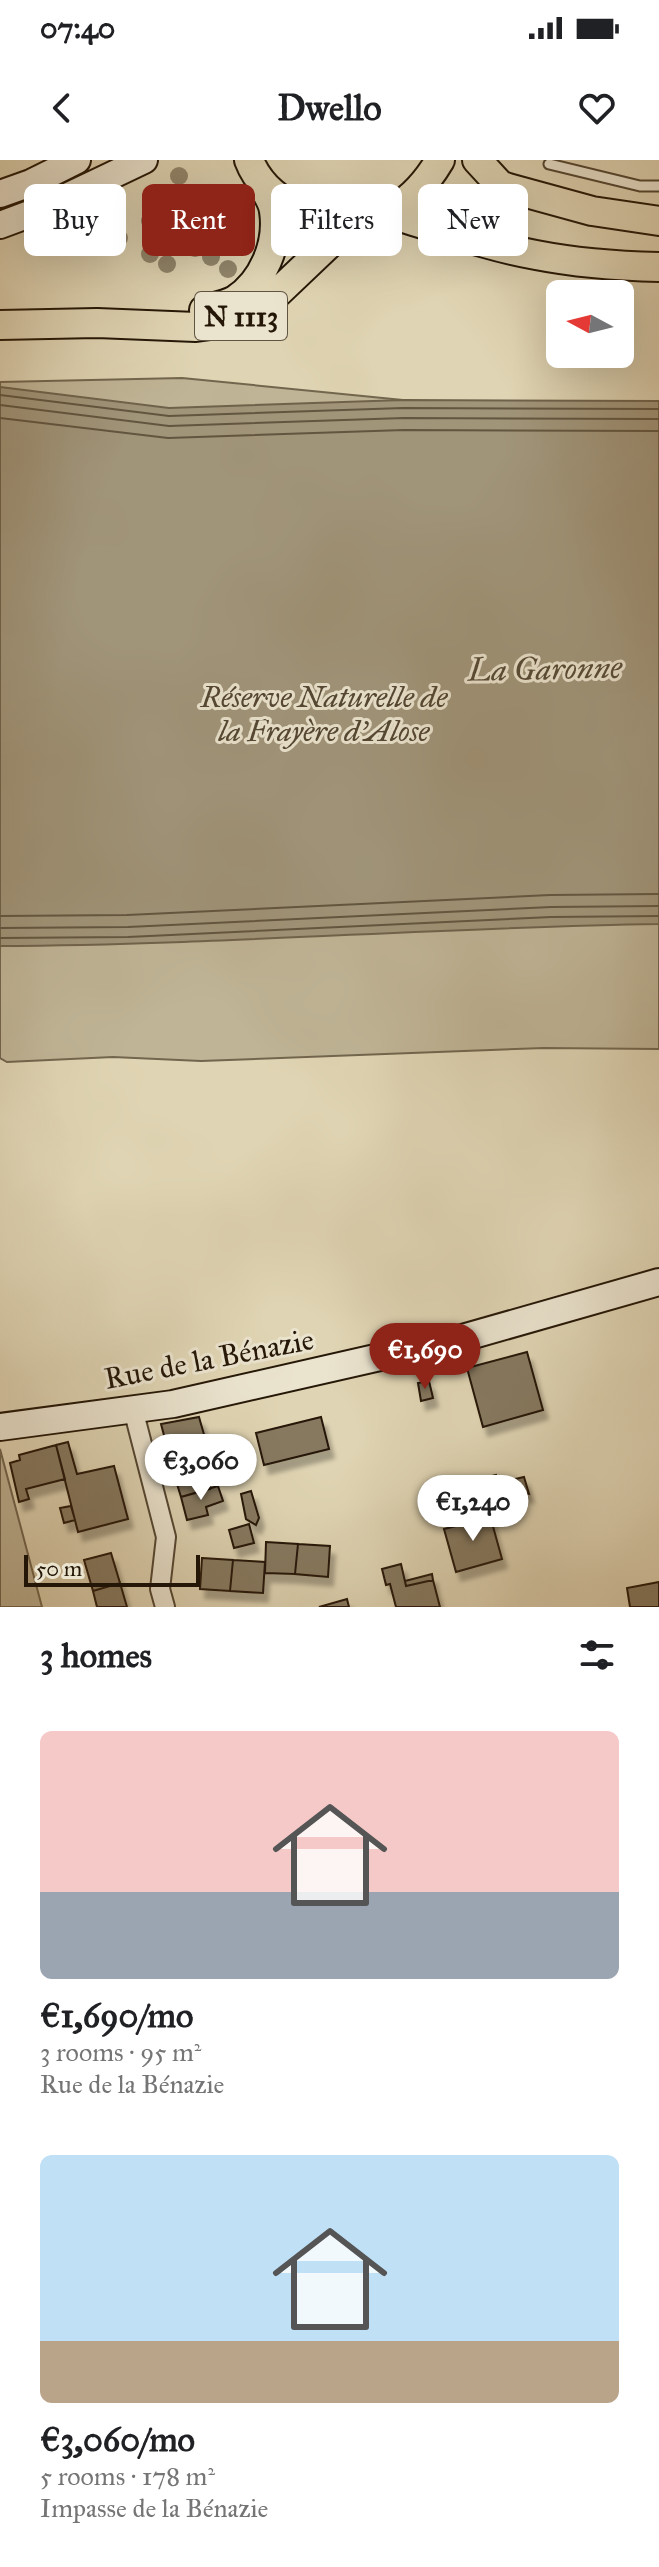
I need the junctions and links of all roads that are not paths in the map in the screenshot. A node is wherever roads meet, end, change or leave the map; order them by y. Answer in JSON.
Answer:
{"nodes":[{"id":1,"x":77,"y":160,"type":"edge"},
{"id":2,"x":144,"y":160,"type":"edge"},
{"id":3,"x":440,"y":160,"type":"edge"},
{"id":4,"x":477,"y":160,"type":"edge"},
{"id":5,"x":549,"y":164,"type":"dead end"},
{"id":6,"x":250,"y":167,"type":"edge"},
{"id":7,"x":659,"y":186,"type":"edge"},
{"id":8,"x":271,"y":188,"type":"edge"},
{"id":9,"x":0,"y":194,"type":"edge"},
{"id":10,"x":402,"y":203,"type":"edge"},
{"id":11,"x":402,"y":218,"type":"edge"},
{"id":12,"x":659,"y":221,"type":"edge"},
{"id":13,"x":0,"y":225,"type":"edge"},
{"id":14,"x":316,"y":256,"type":"edge"},
{"id":15,"x":659,"y":267,"type":"edge"},
{"id":16,"x":97,"y":323,"type":"junction"},
{"id":17,"x":0,"y":325,"type":"edge"},
{"id":18,"x":659,"y":1282,"type":"edge"},
{"id":19,"x":133,"y":1409,"type":"junction"},
{"id":20,"x":0,"y":1427,"type":"edge"},
{"id":21,"x":165,"y":1607,"type":"edge"}],
"edges":[{"from":1,"to":9,"type":"street"},
{"from":2,"to":13,"type":"street"},
{"from":3,"to":10,"type":"main road"},
{"from":4,"to":12,"type":"main road"},
{"from":5,"to":7,"type":"lane"},
{"from":6,"to":8,"type":"main road"},
{"from":6,"to":16,"type":"main road","number":"N 1113"},
{"from":11,"to":15,"type":"main road"},
{"from":14,"to":16,"type":"main road","number":"N 1113"},
{"from":16,"to":17,"type":"main road","number":"N 1113"},
{"from":18,"to":19,"type":"street","name":"Rue de la Bénazie"},
{"from":19,"to":20,"type":"street","name":"Rue de la Bénazie"},
{"from":19,"to":21,"type":"street"}]}
